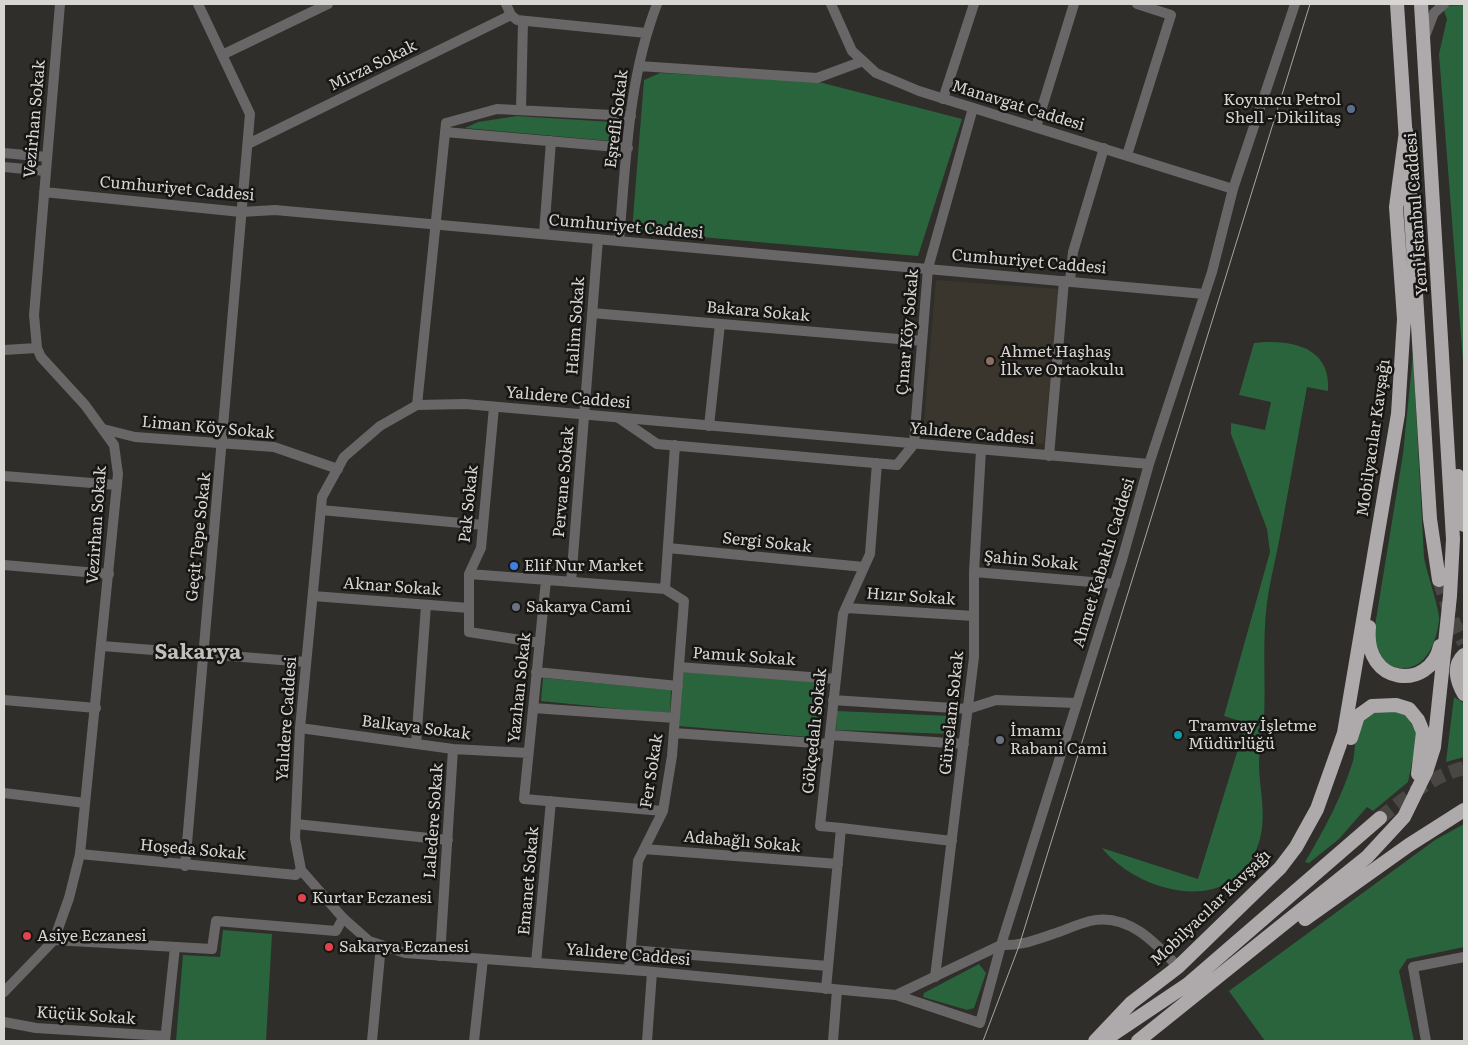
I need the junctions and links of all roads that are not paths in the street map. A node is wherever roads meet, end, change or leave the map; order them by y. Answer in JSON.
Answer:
{"nodes":[{"id":1,"x":60,"y":4,"type":"edge"},
{"id":2,"x":198,"y":4,"type":"edge"},
{"id":3,"x":328,"y":4,"type":"edge"},
{"id":4,"x":506,"y":4,"type":"edge"},
{"id":5,"x":656,"y":4,"type":"edge"},
{"id":6,"x":832,"y":4,"type":"edge"},
{"id":7,"x":972,"y":4,"type":"edge"},
{"id":8,"x":1074,"y":4,"type":"edge"},
{"id":9,"x":1137,"y":4,"type":"edge"},
{"id":10,"x":1174,"y":4,"type":"edge"},
{"id":11,"x":1295,"y":4,"type":"edge"},
{"id":12,"x":1397,"y":4,"type":"edge"},
{"id":13,"x":1421,"y":4,"type":"edge"},
{"id":14,"x":1444,"y":4,"type":"edge"},
{"id":15,"x":511,"y":15,"type":"junction"},
{"id":16,"x":1171,"y":15,"type":"junction"},
{"id":17,"x":523,"y":21,"type":"junction"},
{"id":18,"x":646,"y":33,"type":"junction"},
{"id":19,"x":1424,"y":40,"type":"junction"},
{"id":20,"x":222,"y":55,"type":"junction"},
{"id":21,"x":863,"y":61,"type":"junction"},
{"id":22,"x":639,"y":66,"type":"junction"},
{"id":23,"x":943,"y":98,"type":"junction"},
{"id":24,"x":973,"y":108,"type":"junction"},
{"id":25,"x":521,"y":110,"type":"junction"},
{"id":26,"x":631,"y":116,"type":"junction"},
{"id":27,"x":1036,"y":127,"type":"junction"},
{"id":28,"x":1406,"y":131,"type":"junction"},
{"id":29,"x":445,"y":132,"type":"junction"},
{"id":30,"x":551,"y":141,"type":"junction"},
{"id":31,"x":248,"y":144,"type":"junction"},
{"id":32,"x":628,"y":148,"type":"junction"},
{"id":33,"x":1104,"y":148,"type":"junction"},
{"id":34,"x":4,"y":153,"type":"edge"},
{"id":35,"x":1127,"y":155,"type":"junction"},
{"id":36,"x":47,"y":157,"type":"junction"},
{"id":37,"x":4,"y":167,"type":"edge"},
{"id":38,"x":46,"y":171,"type":"junction"},
{"id":39,"x":1233,"y":189,"type":"junction"},
{"id":40,"x":44,"y":192,"type":"junction"},
{"id":41,"x":241,"y":212,"type":"junction"},
{"id":42,"x":434,"y":224,"type":"junction"},
{"id":43,"x":544,"y":234,"type":"junction"},
{"id":44,"x":598,"y":239,"type":"junction"},
{"id":45,"x":619,"y":241,"type":"junction"},
{"id":46,"x":928,"y":268,"type":"junction"},
{"id":47,"x":1067,"y":281,"type":"junction"},
{"id":48,"x":1204,"y":294,"type":"junction"},
{"id":49,"x":592,"y":313,"type":"junction"},
{"id":50,"x":720,"y":324,"type":"junction"},
{"id":51,"x":922,"y":341,"type":"junction"},
{"id":52,"x":37,"y":348,"type":"junction"},
{"id":53,"x":4,"y":350,"type":"edge"},
{"id":54,"x":418,"y":405,"type":"junction"},
{"id":55,"x":494,"y":407,"type":"junction"},
{"id":56,"x":585,"y":415,"type":"junction"},
{"id":57,"x":619,"y":418,"type":"junction"},
{"id":58,"x":1447,"y":422,"type":"junction"},
{"id":59,"x":709,"y":426,"type":"junction"},
{"id":60,"x":103,"y":429,"type":"junction"},
{"id":61,"x":223,"y":444,"type":"junction"},
{"id":62,"x":914,"y":444,"type":"junction"},
{"id":63,"x":675,"y":445,"type":"junction"},
{"id":64,"x":981,"y":450,"type":"junction"},
{"id":65,"x":1049,"y":456,"type":"junction"},
{"id":66,"x":877,"y":463,"type":"junction"},
{"id":67,"x":1148,"y":464,"type":"junction"},
{"id":68,"x":338,"y":468,"type":"junction"},
{"id":69,"x":4,"y":476,"type":"edge"},
{"id":70,"x":117,"y":485,"type":"junction"},
{"id":71,"x":321,"y":510,"type":"junction"},
{"id":72,"x":1464,"y":525,"type":"edge"},
{"id":73,"x":483,"y":526,"type":"junction"},
{"id":74,"x":668,"y":548,"type":"junction"},
{"id":75,"x":4,"y":565,"type":"edge"},
{"id":76,"x":864,"y":567,"type":"junction"},
{"id":77,"x":1371,"y":569,"type":"junction"},
{"id":78,"x":974,"y":572,"type":"junction"},
{"id":79,"x":109,"y":574,"type":"junction"},
{"id":80,"x":470,"y":574,"type":"junction"},
{"id":81,"x":546,"y":580,"type":"junction"},
{"id":82,"x":1439,"y":580,"type":"tunnel mouth"},
{"id":83,"x":570,"y":582,"type":"junction"},
{"id":84,"x":1115,"y":584,"type":"junction"},
{"id":85,"x":665,"y":589,"type":"junction"},
{"id":86,"x":313,"y":596,"type":"junction"},
{"id":87,"x":1450,"y":596,"type":"junction"},
{"id":88,"x":426,"y":605,"type":"junction"},
{"id":89,"x":469,"y":608,"type":"junction"},
{"id":90,"x":846,"y":608,"type":"junction"},
{"id":91,"x":974,"y":616,"type":"junction"},
{"id":92,"x":540,"y":643,"type":"junction"},
{"id":93,"x":102,"y":646,"type":"junction"},
{"id":94,"x":203,"y":654,"type":"junction"},
{"id":95,"x":1464,"y":655,"type":"edge"},
{"id":96,"x":306,"y":662,"type":"junction"},
{"id":97,"x":679,"y":667,"type":"junction"},
{"id":98,"x":536,"y":672,"type":"junction"},
{"id":99,"x":836,"y":679,"type":"junction"},
{"id":100,"x":678,"y":686,"type":"junction"},
{"id":101,"x":1464,"y":694,"type":"edge"},
{"id":102,"x":4,"y":700,"type":"edge"},
{"id":103,"x":834,"y":700,"type":"junction"},
{"id":104,"x":1077,"y":703,"type":"junction"},
{"id":105,"x":96,"y":708,"type":"junction"},
{"id":106,"x":533,"y":708,"type":"junction"},
{"id":107,"x":968,"y":708,"type":"junction"},
{"id":108,"x":675,"y":718,"type":"junction"},
{"id":109,"x":300,"y":728,"type":"junction"},
{"id":110,"x":674,"y":733,"type":"junction"},
{"id":111,"x":829,"y":740,"type":"junction"},
{"id":112,"x":416,"y":744,"type":"junction"},
{"id":113,"x":964,"y":744,"type":"junction"},
{"id":114,"x":453,"y":749,"type":"junction"},
{"id":115,"x":528,"y":753,"type":"junction"},
{"id":116,"x":1327,"y":784,"type":"junction"},
{"id":117,"x":4,"y":793,"type":"edge"},
{"id":118,"x":1414,"y":797,"type":"junction"},
{"id":119,"x":551,"y":801,"type":"junction"},
{"id":120,"x":85,"y":803,"type":"junction"},
{"id":121,"x":1464,"y":810,"type":"edge"},
{"id":122,"x":663,"y":812,"type":"junction"},
{"id":123,"x":1380,"y":818,"type":"tunnel mouth"},
{"id":124,"x":296,"y":824,"type":"junction"},
{"id":125,"x":841,"y":828,"type":"junction"},
{"id":126,"x":448,"y":840,"type":"junction"},
{"id":127,"x":952,"y":841,"type":"junction"},
{"id":128,"x":644,"y":849,"type":"junction"},
{"id":129,"x":80,"y":854,"type":"junction"},
{"id":130,"x":838,"y":864,"type":"junction"},
{"id":131,"x":186,"y":866,"type":"junction"},
{"id":132,"x":301,"y":870,"type":"junction"},
{"id":133,"x":343,"y":918,"type":"junction"},
{"id":134,"x":54,"y":940,"type":"junction"},
{"id":135,"x":381,"y":945,"type":"junction"},
{"id":136,"x":1001,"y":945,"type":"junction"},
{"id":137,"x":175,"y":947,"type":"junction"},
{"id":138,"x":631,"y":950,"type":"junction"},
{"id":139,"x":440,"y":956,"type":"junction"},
{"id":140,"x":1464,"y":957,"type":"edge"},
{"id":141,"x":483,"y":959,"type":"junction"},
{"id":142,"x":536,"y":963,"type":"junction"},
{"id":143,"x":1238,"y":963,"type":"junction"},
{"id":144,"x":828,"y":966,"type":"junction"},
{"id":145,"x":1178,"y":967,"type":"junction"},
{"id":146,"x":629,"y":970,"type":"junction"},
{"id":147,"x":652,"y":972,"type":"junction"},
{"id":148,"x":935,"y":978,"type":"junction"},
{"id":149,"x":826,"y":989,"type":"junction"},
{"id":150,"x":837,"y":990,"type":"junction"},
{"id":151,"x":4,"y":992,"type":"edge"},
{"id":152,"x":896,"y":995,"type":"junction"},
{"id":153,"x":4,"y":1022,"type":"edge"},
{"id":154,"x":165,"y":1039,"type":"edge"},
{"id":155,"x":372,"y":1041,"type":"edge"},
{"id":156,"x":474,"y":1041,"type":"edge"},
{"id":157,"x":647,"y":1041,"type":"edge"},
{"id":158,"x":833,"y":1041,"type":"edge"},
{"id":159,"x":1095,"y":1041,"type":"edge"},
{"id":160,"x":1103,"y":1041,"type":"edge"},
{"id":161,"x":1138,"y":1041,"type":"edge"},
{"id":162,"x":1426,"y":1041,"type":"edge"}],
"edges":[{"from":1,"to":36,"type":"street","name":"Vezirhan Sokak"},
{"from":2,"to":20,"type":"street","name":"Geçit Tepe Sokak"},
{"from":3,"to":20,"type":"street"},
{"from":4,"to":15,"type":"street"},
{"from":5,"to":18,"type":"street","name":"Eşrefli Sokak"},
{"from":6,"to":21,"type":"street","name":"Manavgat Caddesi"},
{"from":7,"to":23,"type":"street"},
{"from":8,"to":27,"type":"street"},
{"from":9,"to":16,"type":"street"},
{"from":10,"to":16,"type":"street"},
{"from":11,"to":39,"type":"street","name":"Ahmet Kabaklı Caddesi"},
{"from":12,"to":28,"type":"highway","name":"Yeni İstanbul Caddesi"},
{"from":13,"to":19,"type":"highway","name":"Yeni İstanbul Caddesi"},
{"from":14,"to":19,"type":"street"},
{"from":15,"to":17,"type":"street"},
{"from":15,"to":31,"type":"street","name":"Mirza Sokak"},
{"from":16,"to":35,"type":"street"},
{"from":17,"to":18,"type":"street"},
{"from":17,"to":25,"type":"street"},
{"from":18,"to":22,"type":"street","name":"Eşrefli Sokak"},
{"from":19,"to":58,"type":"highway","name":"Yeni İstanbul Caddesi"},
{"from":20,"to":31,"type":"street","name":"Geçit Tepe Sokak"},
{"from":21,"to":22,"type":"street"},
{"from":21,"to":23,"type":"street","name":"Manavgat Caddesi"},
{"from":22,"to":26,"type":"street","name":"Eşrefli Sokak"},
{"from":23,"to":24,"type":"street","name":"Manavgat Caddesi"},
{"from":24,"to":27,"type":"street","name":"Manavgat Caddesi"},
{"from":24,"to":46,"type":"street","name":"Çınar Köy Sokak"},
{"from":25,"to":26,"type":"street"},
{"from":25,"to":29,"type":"street"},
{"from":26,"to":32,"type":"street","name":"Eşrefli Sokak"},
{"from":27,"to":33,"type":"street","name":"Manavgat Caddesi"},
{"from":28,"to":77,"type":"highway","name":"Mobilyacılar Kavşağı"},
{"from":28,"to":82,"type":"highway"},
{"from":29,"to":30,"type":"street"},
{"from":29,"to":42,"type":"street"},
{"from":30,"to":32,"type":"street"},
{"from":30,"to":43,"type":"street"},
{"from":31,"to":41,"type":"street","name":"Geçit Tepe Sokak"},
{"from":32,"to":45,"type":"street","name":"Eşrefli Sokak"},
{"from":33,"to":35,"type":"street","name":"Manavgat Caddesi"},
{"from":33,"to":47,"type":"street"},
{"from":34,"to":36,"type":"street"},
{"from":35,"to":39,"type":"street","name":"Manavgat Caddesi"},
{"from":36,"to":38,"type":"street","name":"Vezirhan Sokak"},
{"from":37,"to":38,"type":"street"},
{"from":38,"to":40,"type":"street","name":"Vezirhan Sokak"},
{"from":39,"to":48,"type":"street","name":"Ahmet Kabaklı Caddesi"},
{"from":40,"to":41,"type":"street","name":"Cumhuriyet Caddesi"},
{"from":40,"to":52,"type":"street","name":"Vezirhan Sokak"},
{"from":41,"to":42,"type":"street","name":"Cumhuriyet Caddesi"},
{"from":41,"to":61,"type":"street","name":"Geçit Tepe Sokak"},
{"from":42,"to":43,"type":"street","name":"Cumhuriyet Caddesi"},
{"from":42,"to":54,"type":"street"},
{"from":43,"to":44,"type":"street","name":"Cumhuriyet Caddesi"},
{"from":44,"to":45,"type":"street","name":"Cumhuriyet Caddesi"},
{"from":44,"to":49,"type":"street","name":"Halim Sokak"},
{"from":45,"to":46,"type":"street","name":"Cumhuriyet Caddesi"},
{"from":46,"to":47,"type":"street","name":"Cumhuriyet Caddesi"},
{"from":46,"to":51,"type":"street","name":"Çınar Köy Sokak"},
{"from":47,"to":48,"type":"street","name":"Cumhuriyet Caddesi"},
{"from":47,"to":65,"type":"street"},
{"from":48,"to":67,"type":"street","name":"Ahmet Kabaklı Caddesi"},
{"from":49,"to":50,"type":"street","name":"Bakara Sokak"},
{"from":49,"to":56,"type":"street","name":"Halim Sokak"},
{"from":50,"to":51,"type":"street","name":"Bakara Sokak"},
{"from":50,"to":59,"type":"street"},
{"from":51,"to":62,"type":"street","name":"Çınar Köy Sokak"},
{"from":52,"to":53,"type":"street"},
{"from":52,"to":60,"type":"street","name":"Vezirhan Sokak"},
{"from":54,"to":55,"type":"street","name":"Yalıdere Caddesi"},
{"from":54,"to":68,"type":"street","name":"Yalıdere Caddesi"},
{"from":55,"to":56,"type":"street","name":"Yalıdere Caddesi"},
{"from":55,"to":73,"type":"street","name":"Pak Sokak"},
{"from":56,"to":57,"type":"street","name":"Yalıdere Caddesi"},
{"from":56,"to":83,"type":"street","name":"Pervane Sokak"},
{"from":57,"to":59,"type":"street","name":"Yalıdere Caddesi"},
{"from":57,"to":63,"type":"street"},
{"from":58,"to":72,"type":"highway"},
{"from":58,"to":87,"type":"highway"},
{"from":59,"to":62,"type":"street","name":"Yalıdere Caddesi"},
{"from":60,"to":61,"type":"street","name":"Liman Köy Sokak"},
{"from":60,"to":70,"type":"street","name":"Vezirhan Sokak"},
{"from":61,"to":68,"type":"street","name":"Liman Köy Sokak"},
{"from":61,"to":94,"type":"street","name":"Geçit Tepe Sokak"},
{"from":62,"to":64,"type":"street","name":"Yalıdere Caddesi"},
{"from":62,"to":66,"type":"street"},
{"from":63,"to":66,"type":"street"},
{"from":63,"to":74,"type":"street"},
{"from":64,"to":65,"type":"street","name":"Yalıdere Caddesi"},
{"from":64,"to":78,"type":"street","name":"Gürselam Sokak"},
{"from":65,"to":67,"type":"street","name":"Yalıdere Caddesi"},
{"from":66,"to":76,"type":"street","name":"Gökçedalı Sokak"},
{"from":67,"to":84,"type":"street","name":"Ahmet Kabaklı Caddesi"},
{"from":68,"to":71,"type":"street","name":"Yalıdere Caddesi"},
{"from":69,"to":70,"type":"street"},
{"from":70,"to":79,"type":"street","name":"Vezirhan Sokak"},
{"from":71,"to":73,"type":"street"},
{"from":71,"to":86,"type":"street","name":"Yalıdere Caddesi"},
{"from":73,"to":80,"type":"street","name":"Pak Sokak"},
{"from":74,"to":76,"type":"street","name":"Sergi Sokak"},
{"from":74,"to":85,"type":"street"},
{"from":75,"to":79,"type":"street"},
{"from":76,"to":90,"type":"street","name":"Gökçedalı Sokak"},
{"from":77,"to":87,"type":"highway"},
{"from":77,"to":116,"type":"highway","name":"Mobilyacılar Kavşağı"},
{"from":78,"to":84,"type":"street","name":"Şahin Sokak"},
{"from":78,"to":91,"type":"street","name":"Gürselam Sokak"},
{"from":79,"to":93,"type":"street","name":"Vezirhan Sokak"},
{"from":80,"to":81,"type":"street"},
{"from":80,"to":89,"type":"street","name":"Pak Sokak"},
{"from":81,"to":83,"type":"street"},
{"from":81,"to":92,"type":"street","name":"Yazıhan Sokak"},
{"from":83,"to":85,"type":"street"},
{"from":84,"to":104,"type":"street","name":"Ahmet Kabaklı Caddesi"},
{"from":85,"to":97,"type":"street","name":"Fer Sokak"},
{"from":86,"to":88,"type":"street","name":"Aknar Sokak"},
{"from":86,"to":96,"type":"street","name":"Yalıdere Caddesi"},
{"from":87,"to":118,"type":"highway"},
{"from":88,"to":89,"type":"street","name":"Aknar Sokak"},
{"from":88,"to":112,"type":"street"},
{"from":89,"to":92,"type":"street","name":"Pak Sokak"},
{"from":90,"to":91,"type":"street","name":"Hızır Sokak"},
{"from":90,"to":99,"type":"street","name":"Gökçedalı Sokak"},
{"from":91,"to":107,"type":"street","name":"Gürselam Sokak"},
{"from":92,"to":98,"type":"street","name":"Yazıhan Sokak"},
{"from":93,"to":94,"type":"street"},
{"from":93,"to":105,"type":"street","name":"Vezirhan Sokak"},
{"from":94,"to":96,"type":"street"},
{"from":94,"to":131,"type":"street","name":"Geçit Tepe Sokak"},
{"from":95,"to":101,"type":"highway"},
{"from":96,"to":109,"type":"street","name":"Yalıdere Caddesi"},
{"from":97,"to":99,"type":"street","name":"Pamuk Sokak"},
{"from":97,"to":100,"type":"street","name":"Fer Sokak"},
{"from":98,"to":100,"type":"street"},
{"from":98,"to":106,"type":"street","name":"Yazıhan Sokak"},
{"from":99,"to":103,"type":"street","name":"Gökçedalı Sokak"},
{"from":100,"to":108,"type":"street","name":"Fer Sokak"},
{"from":102,"to":105,"type":"street"},
{"from":103,"to":107,"type":"street"},
{"from":103,"to":111,"type":"street","name":"Gökçedalı Sokak"},
{"from":104,"to":107,"type":"street"},
{"from":104,"to":136,"type":"street","name":"Ahmet Kabaklı Caddesi"},
{"from":105,"to":120,"type":"street","name":"Vezirhan Sokak"},
{"from":106,"to":108,"type":"street"},
{"from":106,"to":115,"type":"street","name":"Yazıhan Sokak"},
{"from":107,"to":113,"type":"street","name":"Gürselam Sokak"},
{"from":108,"to":110,"type":"street","name":"Fer Sokak"},
{"from":109,"to":112,"type":"street","name":"Balkaya Sokak"},
{"from":109,"to":124,"type":"street","name":"Yalıdere Caddesi"},
{"from":110,"to":111,"type":"street"},
{"from":110,"to":122,"type":"street","name":"Fer Sokak"},
{"from":111,"to":113,"type":"street"},
{"from":111,"to":125,"type":"street","name":"Gökçedalı Sokak"},
{"from":112,"to":114,"type":"street","name":"Balkaya Sokak"},
{"from":113,"to":127,"type":"street","name":"Gürselam Sokak"},
{"from":114,"to":115,"type":"street","name":"Balkaya Sokak"},
{"from":114,"to":126,"type":"street","name":"Laledere Sokak"},
{"from":115,"to":119,"type":"street","name":"Yazıhan Sokak"},
{"from":116,"to":118,"type":"highway"},
{"from":116,"to":145,"type":"highway","name":"Mobilyacılar Kavşağı"},
{"from":117,"to":120,"type":"street"},
{"from":118,"to":143,"type":"highway"},
{"from":119,"to":122,"type":"street"},
{"from":119,"to":142,"type":"street","name":"Emanet Sokak"},
{"from":120,"to":129,"type":"street","name":"Vezirhan Sokak"},
{"from":121,"to":143,"type":"highway"},
{"from":122,"to":128,"type":"street","name":"Fer Sokak"},
{"from":123,"to":160,"type":"highway"},
{"from":124,"to":126,"type":"street"},
{"from":124,"to":132,"type":"street","name":"Yalıdere Caddesi"},
{"from":125,"to":127,"type":"street"},
{"from":125,"to":130,"type":"street"},
{"from":126,"to":139,"type":"street","name":"Laledere Sokak"},
{"from":127,"to":148,"type":"street","name":"Gürselam Sokak"},
{"from":128,"to":130,"type":"street","name":"Adabağlı Sokak"},
{"from":128,"to":138,"type":"street","name":"Fer Sokak"},
{"from":129,"to":131,"type":"street","name":"Hoşeda Sokak"},
{"from":129,"to":134,"type":"street","name":"Vezirhan Sokak"},
{"from":130,"to":144,"type":"street"},
{"from":131,"to":132,"type":"street","name":"Hoşeda Sokak"},
{"from":132,"to":133,"type":"street","name":"Yalıdere Caddesi"},
{"from":133,"to":135,"type":"street","name":"Yalıdere Caddesi"},
{"from":133,"to":137,"type":"street"},
{"from":134,"to":137,"type":"street"},
{"from":134,"to":151,"type":"street","name":"Vezirhan Sokak"},
{"from":135,"to":139,"type":"street","name":"Yalıdere Caddesi"},
{"from":135,"to":155,"type":"street"},
{"from":136,"to":145,"type":"street","name":"Yalıdere Caddesi"},
{"from":136,"to":148,"type":"street","name":"Yalıdere Caddesi"},
{"from":136,"to":152,"type":"street","name":"Ahmet Kabaklı Caddesi"},
{"from":137,"to":154,"type":"street"},
{"from":138,"to":144,"type":"street"},
{"from":138,"to":146,"type":"street","name":"Fer Sokak"},
{"from":139,"to":141,"type":"street","name":"Yalıdere Caddesi"},
{"from":140,"to":162,"type":"street"},
{"from":141,"to":142,"type":"street","name":"Yalıdere Caddesi"},
{"from":141,"to":156,"type":"street"},
{"from":142,"to":146,"type":"street","name":"Yalıdere Caddesi"},
{"from":143,"to":161,"type":"highway"},
{"from":144,"to":149,"type":"street"},
{"from":145,"to":159,"type":"highway","name":"Mobilyacılar Kavşağı"},
{"from":146,"to":147,"type":"street","name":"Yalıdere Caddesi"},
{"from":147,"to":149,"type":"street","name":"Yalıdere Caddesi"},
{"from":147,"to":157,"type":"street"},
{"from":148,"to":152,"type":"street","name":"Yalıdere Caddesi"},
{"from":149,"to":150,"type":"street","name":"Yalıdere Caddesi"},
{"from":150,"to":152,"type":"street","name":"Yalıdere Caddesi"},
{"from":150,"to":158,"type":"street"},
{"from":153,"to":154,"type":"street","name":"Küçük Sokak"}]}
